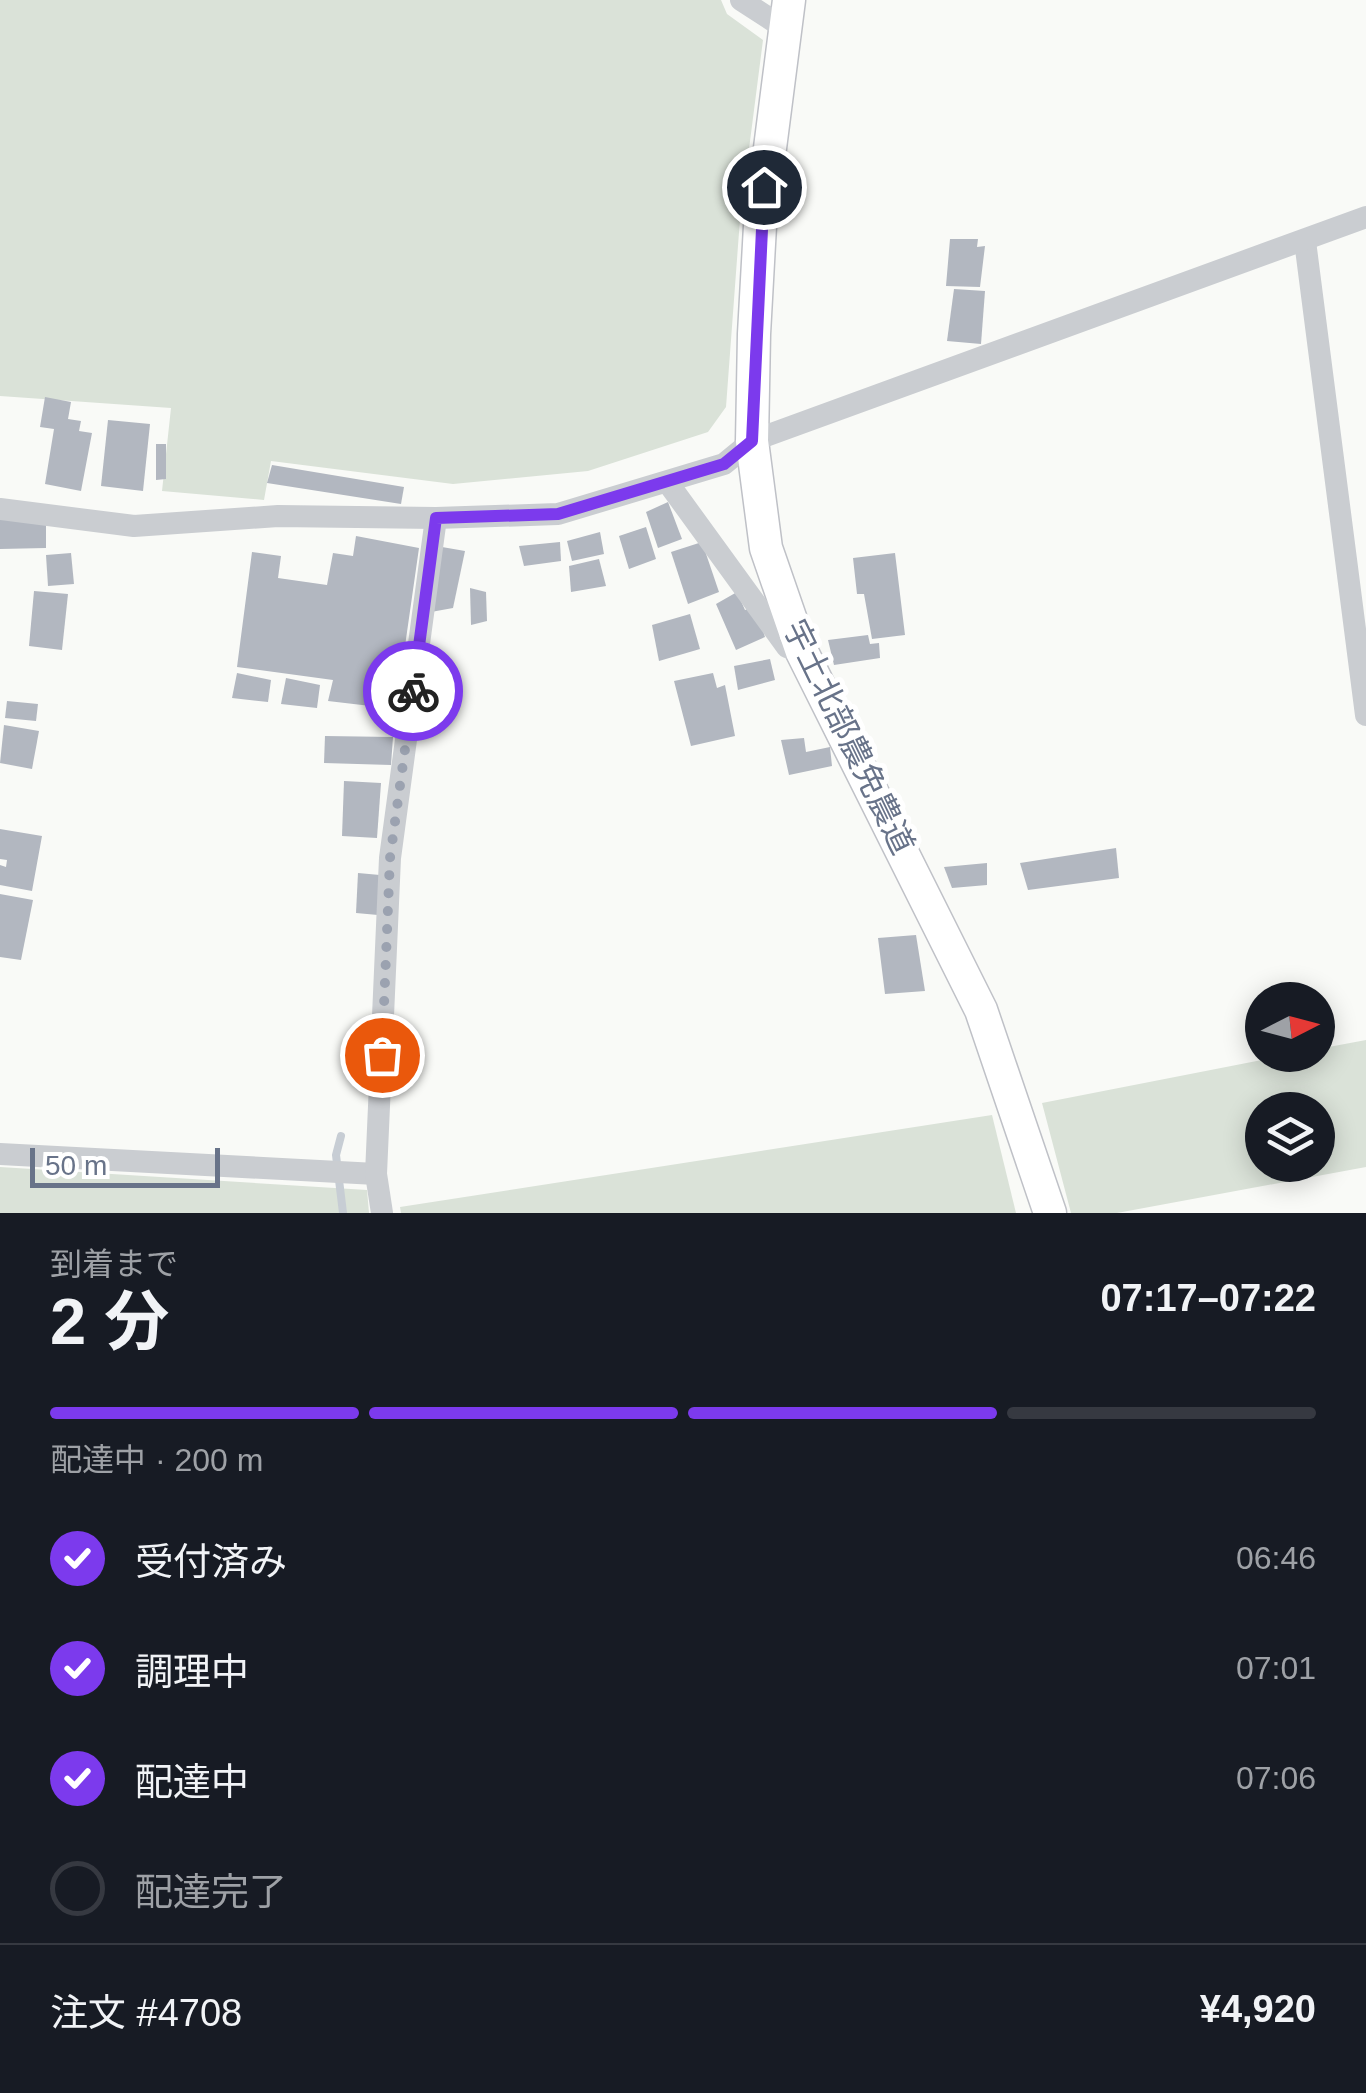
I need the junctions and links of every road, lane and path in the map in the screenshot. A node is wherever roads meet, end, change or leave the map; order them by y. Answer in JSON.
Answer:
{"nodes":[{"id":1,"x":741,"y":0,"type":"edge"},
{"id":2,"x":786,"y":14,"type":"edge"},
{"id":3,"x":1366,"y":217,"type":"edge"},
{"id":4,"x":1305,"y":240,"type":"junction"},
{"id":5,"x":752,"y":441,"type":"junction"},
{"id":6,"x":668,"y":483,"type":"junction"},
{"id":7,"x":0,"y":509,"type":"edge"},
{"id":8,"x":436,"y":518,"type":"junction"},
{"id":9,"x":802,"y":652,"type":"junction"},
{"id":10,"x":1366,"y":716,"type":"edge"},
{"id":11,"x":0,"y":1154,"type":"edge"},
{"id":12,"x":376,"y":1174,"type":"junction"},
{"id":13,"x":382,"y":1213,"type":"edge"},
{"id":14,"x":1050,"y":1213,"type":"edge"}],
"edges":[{"from":1,"to":2,"type":"street"},
{"from":2,"to":5,"type":"street","name":"宇土北部農免農道"},
{"from":3,"to":4,"type":"street"},
{"from":4,"to":5,"type":"street"},
{"from":4,"to":10,"type":"street"},
{"from":5,"to":6,"type":"street"},
{"from":5,"to":9,"type":"street","name":"宇土北部農免農道"},
{"from":6,"to":8,"type":"street"},
{"from":6,"to":9,"type":"street"},
{"from":7,"to":8,"type":"street"},
{"from":8,"to":12,"type":"street"},
{"from":9,"to":14,"type":"street","name":"宇土北部農免農道"},
{"from":11,"to":12,"type":"street"},
{"from":12,"to":13,"type":"street"}]}
